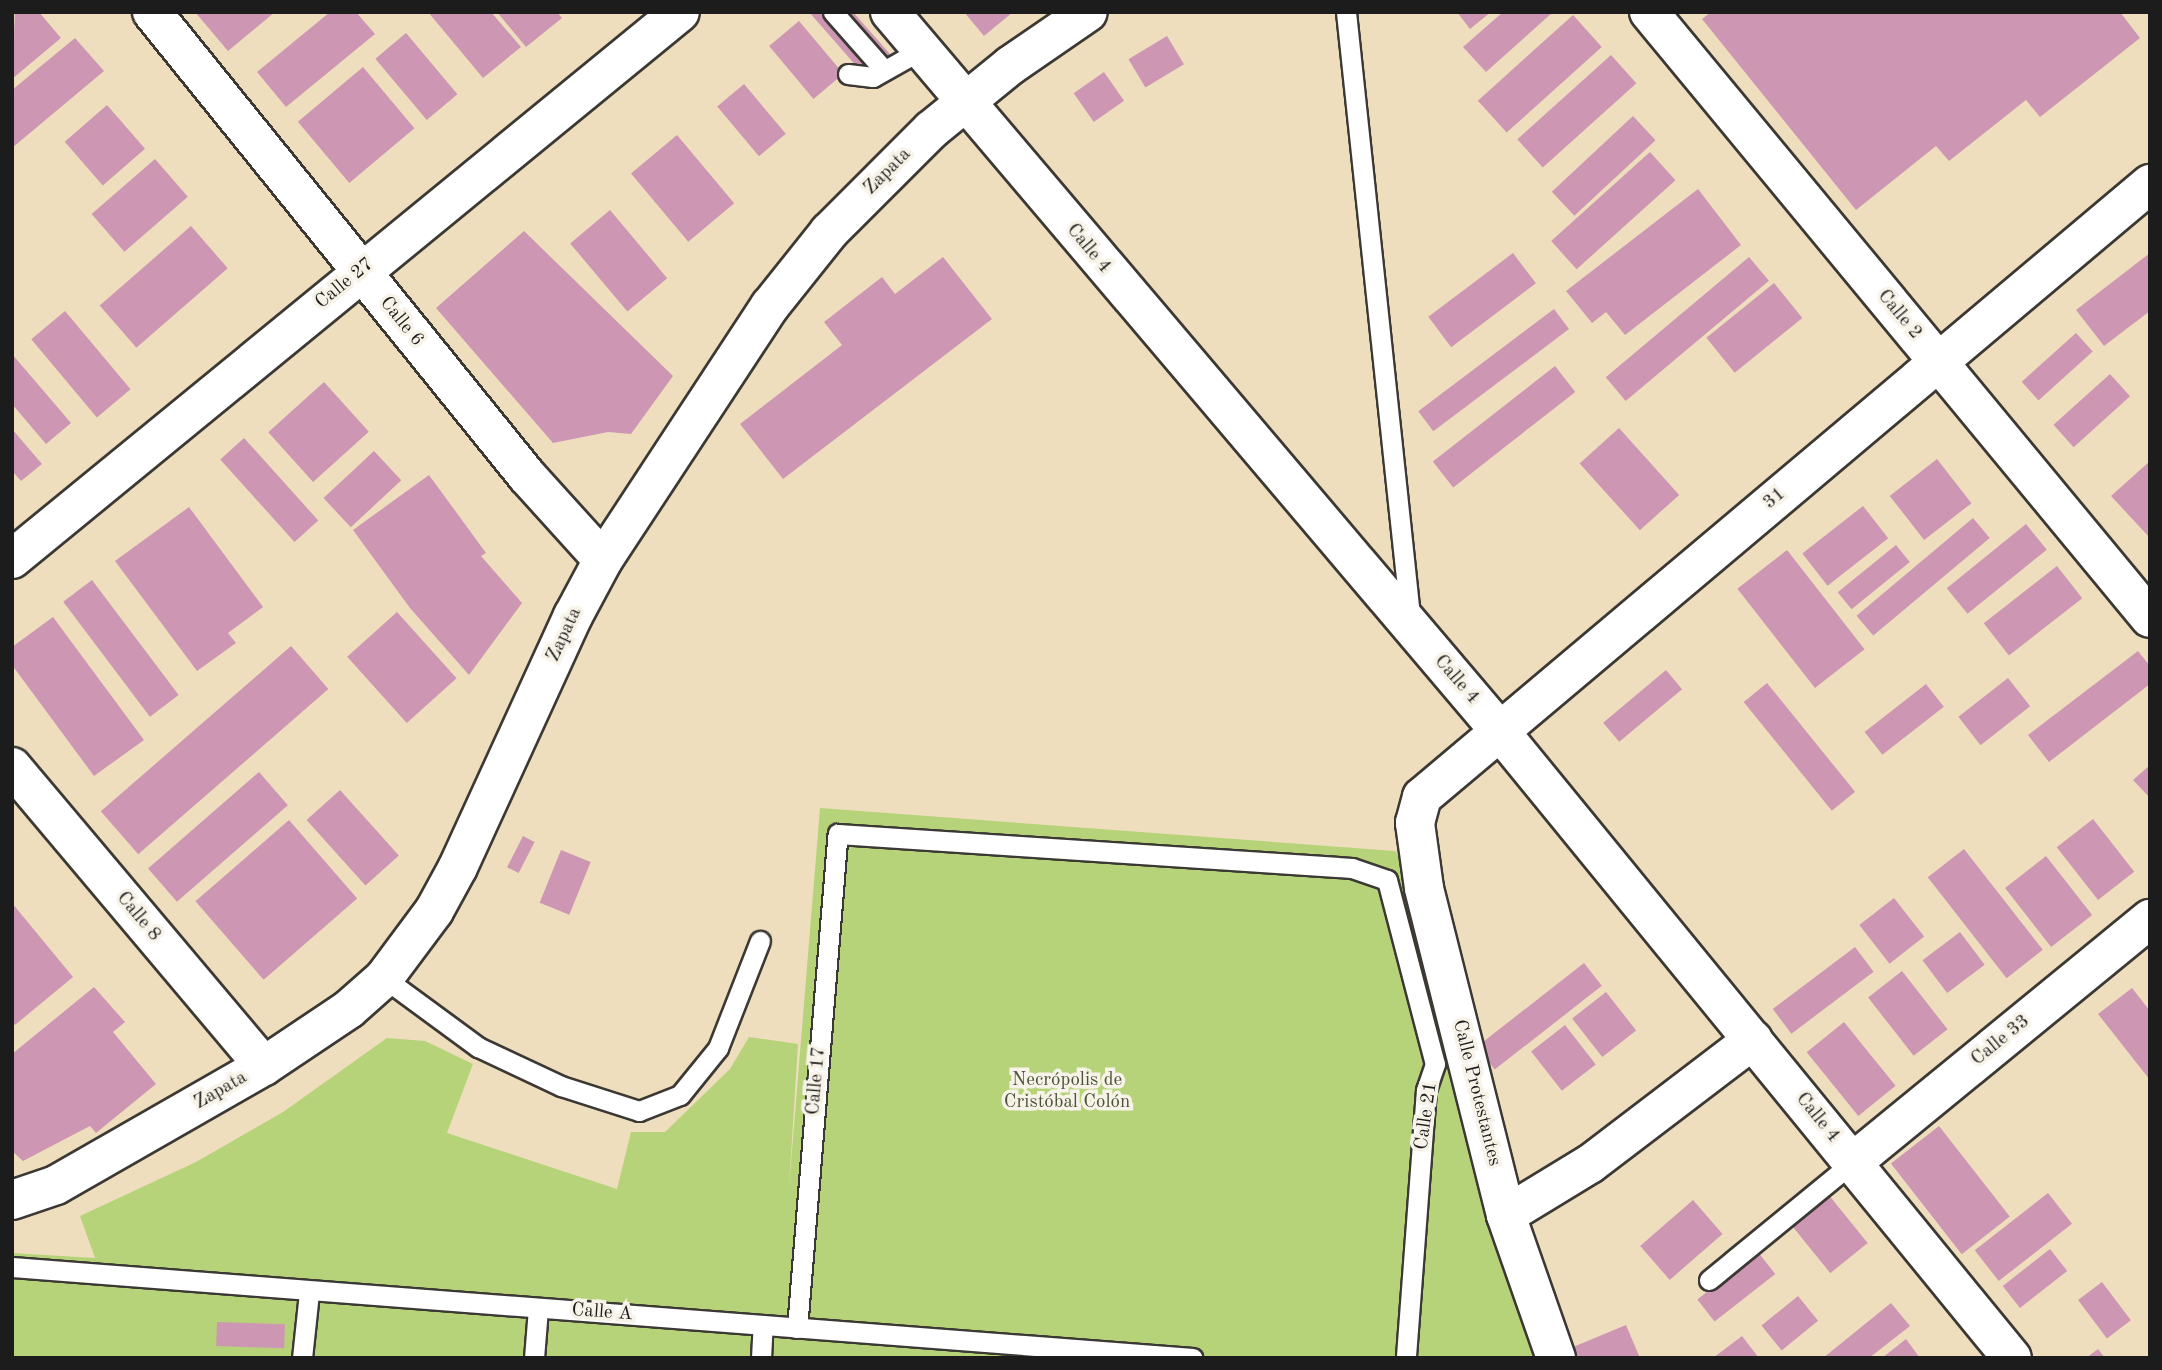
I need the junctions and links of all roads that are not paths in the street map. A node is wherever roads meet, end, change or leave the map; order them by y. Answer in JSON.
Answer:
{"nodes":[{"id":1,"x":152,"y":12,"type":"edge"},
{"id":2,"x":680,"y":12,"type":"edge"},
{"id":3,"x":833,"y":12,"type":"edge"},
{"id":4,"x":890,"y":12,"type":"edge"},
{"id":5,"x":1088,"y":12,"type":"edge"},
{"id":6,"x":1346,"y":12,"type":"edge"},
{"id":7,"x":1649,"y":12,"type":"edge"},
{"id":8,"x":921,"y":50,"type":"junction"},
{"id":9,"x":884,"y":70,"type":"junction"},
{"id":10,"x":848,"y":74,"type":"dead end"},
{"id":11,"x":962,"y":102,"type":"junction"},
{"id":12,"x":2150,"y":184,"type":"edge"},
{"id":13,"x":360,"y":272,"type":"junction"},
{"id":14,"x":1939,"y":363,"type":"junction"},
{"id":15,"x":12,"y":559,"type":"edge"},
{"id":16,"x":603,"y":560,"type":"junction"},
{"id":17,"x":2150,"y":618,"type":"edge"},
{"id":18,"x":1411,"y":627,"type":"junction"},
{"id":19,"x":1498,"y":729,"type":"junction"},
{"id":20,"x":12,"y":767,"type":"edge"},
{"id":21,"x":1415,"y":823,"type":"joint"},
{"id":22,"x":838,"y":834,"type":"joint"},
{"id":23,"x":2150,"y":919,"type":"edge"},
{"id":24,"x":760,"y":941,"type":"dead end"},
{"id":25,"x":384,"y":978,"type":"junction"},
{"id":26,"x":1753,"y":1040,"type":"junction"},
{"id":27,"x":264,"y":1066,"type":"junction"},
{"id":28,"x":1853,"y":1162,"type":"junction"},
{"id":29,"x":12,"y":1200,"type":"edge"},
{"id":30,"x":1507,"y":1215,"type":"junction"},
{"id":31,"x":12,"y":1268,"type":"edge"},
{"id":32,"x":1709,"y":1280,"type":"dead end"},
{"id":33,"x":309,"y":1292,"type":"junction"},
{"id":34,"x":538,"y":1308,"type":"junction"},
{"id":35,"x":763,"y":1325,"type":"junction"},
{"id":36,"x":797,"y":1328,"type":"junction"},
{"id":37,"x":1104,"y":1354,"type":"edge"},
{"id":38,"x":302,"y":1358,"type":"edge"},
{"id":39,"x":534,"y":1358,"type":"edge"},
{"id":40,"x":761,"y":1358,"type":"edge"},
{"id":41,"x":1192,"y":1358,"type":"edge"},
{"id":42,"x":1406,"y":1358,"type":"edge"},
{"id":43,"x":1556,"y":1358,"type":"edge"},
{"id":44,"x":2012,"y":1358,"type":"edge"}],
"edges":[{"from":1,"to":13,"type":"street","name":"Calle 6"},
{"from":2,"to":13,"type":"street","name":"Calle 27"},
{"from":3,"to":9,"type":"lane"},
{"from":4,"to":8,"type":"street","name":"Calle 4"},
{"from":5,"to":11,"type":"street","name":"Zapata"},
{"from":6,"to":18,"type":"lane"},
{"from":7,"to":14,"type":"street","name":"Calle 2"},
{"from":8,"to":9,"type":"lane"},
{"from":8,"to":11,"type":"street","name":"Calle 4"},
{"from":9,"to":10,"type":"lane"},
{"from":11,"to":16,"type":"street","name":"Zapata"},
{"from":11,"to":18,"type":"street","name":"Calle 4"},
{"from":12,"to":14,"type":"street","name":"31"},
{"from":13,"to":15,"type":"street","name":"Calle 27"},
{"from":13,"to":16,"type":"street","name":"Calle 6"},
{"from":14,"to":17,"type":"street","name":"Calle 2"},
{"from":14,"to":19,"type":"street","name":"31"},
{"from":16,"to":25,"type":"street","name":"Zapata"},
{"from":18,"to":19,"type":"street","name":"Calle 4"},
{"from":19,"to":21,"type":"street","name":"31"},
{"from":19,"to":26,"type":"street","name":"Calle 4"},
{"from":20,"to":27,"type":"street","name":"Calle 8"},
{"from":21,"to":30,"type":"street","name":"Calle Protestantes"},
{"from":22,"to":36,"type":"lane","name":"Calle 17"},
{"from":22,"to":42,"type":"lane","name":"Calle 21"},
{"from":23,"to":28,"type":"street","name":"Calle 33"},
{"from":24,"to":25,"type":"lane"},
{"from":25,"to":27,"type":"street","name":"Zapata"},
{"from":26,"to":28,"type":"street","name":"Calle 4"},
{"from":26,"to":30,"type":"street"},
{"from":27,"to":29,"type":"street","name":"Zapata"},
{"from":28,"to":32,"type":"lane"},
{"from":28,"to":44,"type":"street","name":"Calle 4"},
{"from":30,"to":43,"type":"street","name":"Calle Protestantes"},
{"from":31,"to":33,"type":"lane","name":"Calle A"},
{"from":33,"to":34,"type":"lane","name":"Calle A"},
{"from":33,"to":38,"type":"lane"},
{"from":34,"to":35,"type":"lane","name":"Calle A"},
{"from":34,"to":39,"type":"lane"},
{"from":35,"to":36,"type":"lane","name":"Calle A"},
{"from":35,"to":40,"type":"lane"},
{"from":36,"to":37,"type":"lane","name":"Calle A"},
{"from":37,"to":41,"type":"lane","name":"Calle A"}]}
